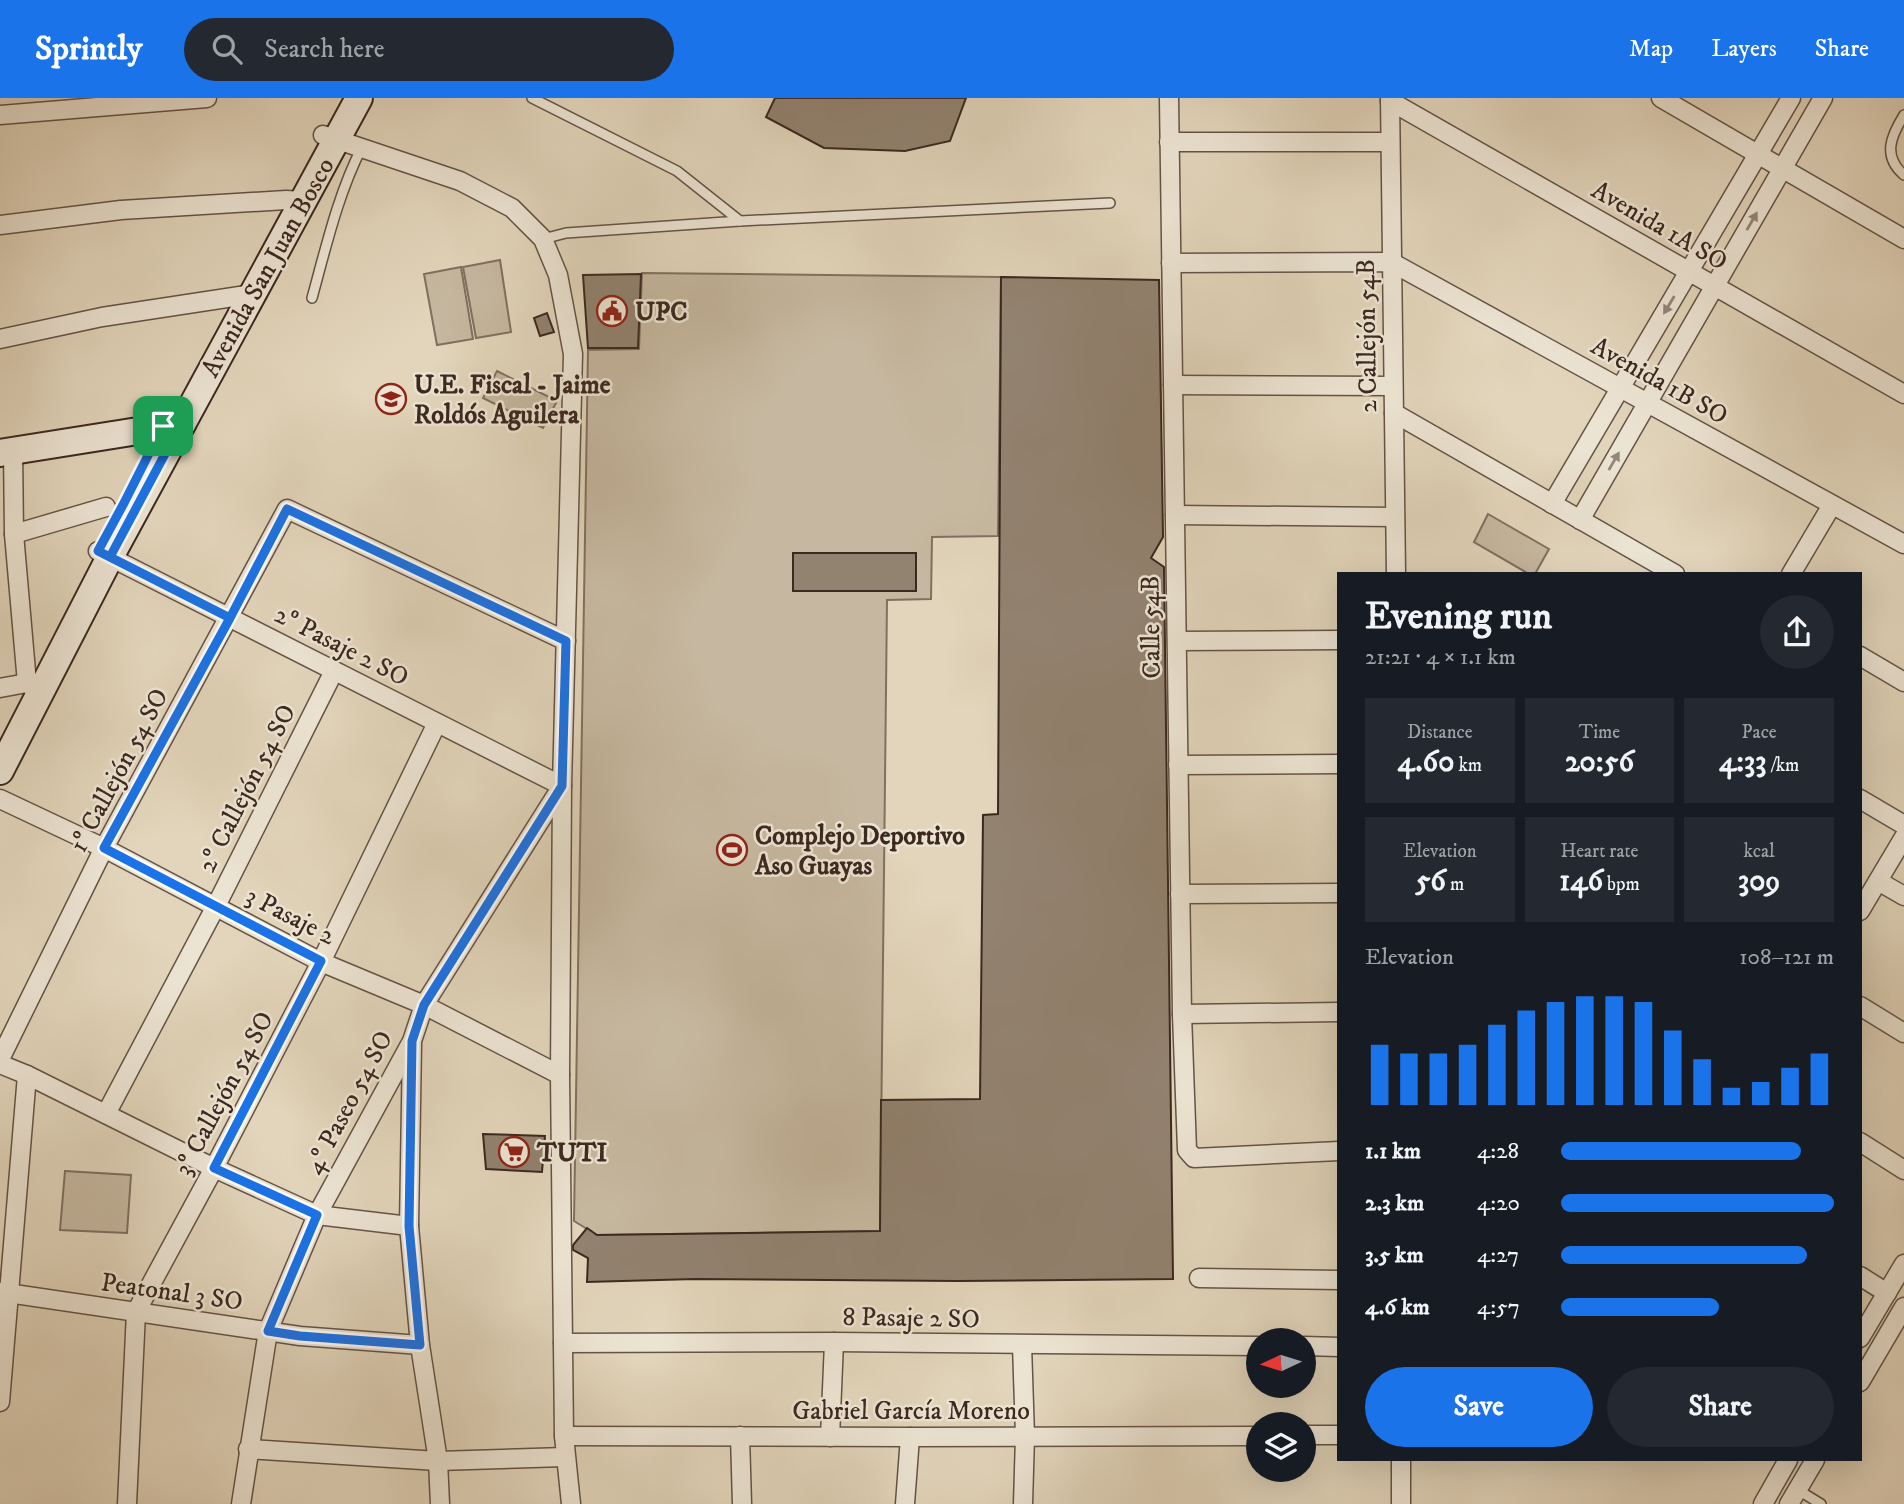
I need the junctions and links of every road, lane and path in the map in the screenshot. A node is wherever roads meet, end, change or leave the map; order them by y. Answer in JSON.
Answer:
{"nodes":[{"id":1,"x":207,"y":98,"type":"edge"},
{"id":2,"x":342,"y":98,"type":"edge"},
{"id":3,"x":359,"y":98,"type":"edge"},
{"id":4,"x":532,"y":98,"type":"edge"},
{"id":5,"x":1169,"y":98,"type":"edge"},
{"id":6,"x":1661,"y":98,"type":"edge"},
{"id":7,"x":1791,"y":98,"type":"edge"},
{"id":8,"x":1823,"y":98,"type":"edge"},
{"id":9,"x":160,"y":99,"type":"edge"},
{"id":10,"x":1390,"y":100,"type":"edge"},
{"id":11,"x":0,"y":115,"type":"edge"},
{"id":12,"x":1904,"y":115,"type":"edge"},
{"id":13,"x":341,"y":140,"type":"junction"},
{"id":14,"x":1169,"y":142,"type":"junction"},
{"id":15,"x":1390,"y":142,"type":"junction"},
{"id":16,"x":1758,"y":154,"type":"junction"},
{"id":17,"x":1782,"y":169,"type":"junction"},
{"id":18,"x":1904,"y":175,"type":"edge"},
{"id":19,"x":295,"y":200,"type":"junction"},
{"id":20,"x":1110,"y":204,"type":"dead end"},
{"id":21,"x":740,"y":222,"type":"junction"},
{"id":22,"x":0,"y":225,"type":"edge"},
{"id":23,"x":544,"y":239,"type":"junction"},
{"id":24,"x":1904,"y":239,"type":"edge"},
{"id":25,"x":1391,"y":261,"type":"junction"},
{"id":26,"x":1171,"y":263,"type":"junction"},
{"id":27,"x":1689,"y":272,"type":"junction"},
{"id":28,"x":1715,"y":287,"type":"junction"},
{"id":29,"x":245,"y":295,"type":"junction"},
{"id":30,"x":312,"y":298,"type":"dead end"},
{"id":31,"x":0,"y":339,"type":"edge"},
{"id":32,"x":1173,"y":385,"type":"junction"},
{"id":33,"x":1393,"y":386,"type":"junction"},
{"id":34,"x":1620,"y":388,"type":"junction"},
{"id":35,"x":1904,"y":394,"type":"edge"},
{"id":36,"x":1648,"y":403,"type":"junction"},
{"id":37,"x":1394,"y":413,"type":"junction"},
{"id":38,"x":172,"y":425,"type":"junction"},
{"id":39,"x":7,"y":451,"type":"edge"},
{"id":40,"x":1552,"y":504,"type":"junction"},
{"id":41,"x":1832,"y":505,"type":"junction"},
{"id":42,"x":106,"y":507,"type":"dead end"},
{"id":43,"x":1175,"y":515,"type":"junction"},
{"id":44,"x":1395,"y":517,"type":"junction"},
{"id":45,"x":1580,"y":520,"type":"junction"},
{"id":46,"x":15,"y":534,"type":"junction"},
{"id":47,"x":1904,"y":544,"type":"edge"},
{"id":48,"x":104,"y":554,"type":"junction"},
{"id":49,"x":1396,"y":572,"type":"edge"},
{"id":50,"x":1671,"y":572,"type":"edge"},
{"id":51,"x":1792,"y":572,"type":"edge"},
{"id":52,"x":230,"y":618,"type":"junction"},
{"id":53,"x":1337,"y":640,"type":"edge"},
{"id":54,"x":566,"y":641,"type":"junction"},
{"id":55,"x":1177,"y":641,"type":"junction"},
{"id":56,"x":1862,"y":657,"type":"edge"},
{"id":57,"x":334,"y":671,"type":"junction"},
{"id":58,"x":1904,"y":682,"type":"edge"},
{"id":59,"x":0,"y":688,"type":"edge"},
{"id":60,"x":34,"y":688,"type":"junction"},
{"id":61,"x":438,"y":723,"type":"junction"},
{"id":62,"x":0,"y":740,"type":"edge"},
{"id":63,"x":1337,"y":764,"type":"edge"},
{"id":64,"x":1178,"y":765,"type":"junction"},
{"id":65,"x":0,"y":771,"type":"edge"},
{"id":66,"x":562,"y":786,"type":"junction"},
{"id":67,"x":0,"y":799,"type":"edge"},
{"id":68,"x":1862,"y":800,"type":"edge"},
{"id":69,"x":1904,"y":825,"type":"edge"},
{"id":70,"x":1904,"y":837,"type":"edge"},
{"id":71,"x":104,"y":848,"type":"junction"},
{"id":72,"x":1878,"y":881,"type":"junction"},
{"id":73,"x":1337,"y":892,"type":"edge"},
{"id":74,"x":1180,"y":894,"type":"junction"},
{"id":75,"x":1904,"y":896,"type":"edge"},
{"id":76,"x":216,"y":906,"type":"junction"},
{"id":77,"x":1862,"y":908,"type":"edge"},
{"id":78,"x":321,"y":961,"type":"junction"},
{"id":79,"x":424,"y":1005,"type":"junction"},
{"id":80,"x":1862,"y":1007,"type":"edge"},
{"id":81,"x":1337,"y":1012,"type":"edge"},
{"id":82,"x":1182,"y":1014,"type":"junction"},
{"id":83,"x":1904,"y":1033,"type":"edge"},
{"id":84,"x":412,"y":1041,"type":"junction"},
{"id":85,"x":0,"y":1061,"type":"edge"},
{"id":86,"x":27,"y":1075,"type":"junction"},
{"id":87,"x":559,"y":1075,"type":"junction"},
{"id":88,"x":106,"y":1114,"type":"junction"},
{"id":89,"x":1862,"y":1143,"type":"edge"},
{"id":90,"x":1337,"y":1151,"type":"edge"},
{"id":91,"x":214,"y":1168,"type":"junction"},
{"id":92,"x":1904,"y":1170,"type":"edge"},
{"id":93,"x":317,"y":1215,"type":"junction"},
{"id":94,"x":409,"y":1226,"type":"junction"},
{"id":95,"x":1904,"y":1264,"type":"edge"},
{"id":96,"x":1862,"y":1277,"type":"edge"},
{"id":97,"x":1199,"y":1278,"type":"dead end"},
{"id":98,"x":1337,"y":1280,"type":"edge"},
{"id":99,"x":5,"y":1292,"type":"edge"},
{"id":100,"x":1887,"y":1293,"type":"junction"},
{"id":101,"x":1904,"y":1307,"type":"edge"},
{"id":102,"x":136,"y":1312,"type":"junction"},
{"id":103,"x":268,"y":1331,"type":"junction"},
{"id":104,"x":1862,"y":1335,"type":"edge"},
{"id":105,"x":834,"y":1342,"type":"junction"},
{"id":106,"x":563,"y":1343,"type":"junction"},
{"id":107,"x":420,"y":1345,"type":"junction"},
{"id":108,"x":1022,"y":1345,"type":"junction"},
{"id":109,"x":1246,"y":1346,"type":"edge"},
{"id":110,"x":1316,"y":1346,"type":"edge"},
{"id":111,"x":1337,"y":1347,"type":"edge"},
{"id":112,"x":1862,"y":1379,"type":"edge"},
{"id":113,"x":0,"y":1402,"type":"edge"},
{"id":114,"x":1316,"y":1435,"type":"edge"},
{"id":115,"x":1337,"y":1435,"type":"edge"},
{"id":116,"x":564,"y":1436,"type":"junction"},
{"id":117,"x":1025,"y":1436,"type":"junction"},
{"id":118,"x":1246,"y":1436,"type":"edge"},
{"id":119,"x":740,"y":1437,"type":"junction"},
{"id":120,"x":830,"y":1437,"type":"junction"},
{"id":121,"x":909,"y":1437,"type":"junction"},
{"id":122,"x":248,"y":1449,"type":"junction"},
{"id":123,"x":565,"y":1457,"type":"junction"},
{"id":124,"x":438,"y":1461,"type":"junction"},
{"id":125,"x":1401,"y":1461,"type":"edge"},
{"id":126,"x":1787,"y":1461,"type":"edge"},
{"id":127,"x":1814,"y":1461,"type":"edge"},
{"id":128,"x":1793,"y":1497,"type":"edge"},
{"id":129,"x":127,"y":1504,"type":"edge"},
{"id":130,"x":241,"y":1504,"type":"edge"},
{"id":131,"x":440,"y":1504,"type":"edge"},
{"id":132,"x":571,"y":1504,"type":"edge"},
{"id":133,"x":742,"y":1504,"type":"edge"},
{"id":134,"x":905,"y":1504,"type":"edge"},
{"id":135,"x":1023,"y":1504,"type":"edge"},
{"id":136,"x":1401,"y":1504,"type":"edge"},
{"id":137,"x":1763,"y":1504,"type":"edge"},
{"id":138,"x":1821,"y":1504,"type":"edge"}],
"edges":[{"from":1,"to":9,"type":"street"},
{"from":2,"to":13,"type":"street","name":"Avenida San Juan Bosco"},
{"from":3,"to":13,"type":"street","name":"Avenida San Juan Bosco"},
{"from":4,"to":21,"type":"lane"},
{"from":5,"to":14,"type":"street","name":"Calle 54B"},
{"from":6,"to":16,"type":"street"},
{"from":7,"to":16,"type":"street"},
{"from":8,"to":17,"type":"street"},
{"from":9,"to":11,"type":"street"},
{"from":10,"to":15,"type":"street","name":"2 Callejón 54B"},
{"from":10,"to":27,"type":"street","name":"Avenida 1A SO"},
{"from":12,"to":18,"type":"lane"},
{"from":13,"to":19,"type":"street","name":"Avenida San Juan Bosco"},
{"from":13,"to":23,"type":"street"},
{"from":13,"to":30,"type":"lane"},
{"from":14,"to":15,"type":"street"},
{"from":14,"to":26,"type":"street","name":"Calle 54B"},
{"from":15,"to":25,"type":"street","name":"2 Callejón 54B"},
{"from":16,"to":17,"type":"street"},
{"from":16,"to":27,"type":"street"},
{"from":17,"to":24,"type":"street"},
{"from":28,"to":17,"type":"street","one_way":true},
{"from":19,"to":22,"type":"street"},
{"from":19,"to":29,"type":"street","name":"Avenida San Juan Bosco"},
{"from":20,"to":21,"type":"lane"},
{"from":21,"to":23,"type":"lane"},
{"from":23,"to":54,"type":"street"},
{"from":25,"to":26,"type":"street"},
{"from":25,"to":33,"type":"street","name":"2 Callejón 54B"},
{"from":25,"to":34,"type":"street","name":"Avenida 1B SO"},
{"from":26,"to":32,"type":"street","name":"Calle 54B"},
{"from":27,"to":28,"type":"street","name":"Avenida 1A SO"},
{"from":27,"to":34,"type":"street","one_way":true},
{"from":28,"to":35,"type":"street","name":"Avenida 1A SO"},
{"from":28,"to":36,"type":"street"},
{"from":29,"to":31,"type":"street"},
{"from":29,"to":38,"type":"street","name":"Avenida San Juan Bosco"},
{"from":32,"to":33,"type":"street"},
{"from":32,"to":43,"type":"street","name":"Calle 54B"},
{"from":33,"to":37,"type":"street","name":"2 Callejón 54B"},
{"from":34,"to":36,"type":"street","name":"Avenida 1B SO"},
{"from":34,"to":40,"type":"street"},
{"from":36,"to":41,"type":"street","name":"Avenida 1B SO"},
{"from":45,"to":36,"type":"street","one_way":true},
{"from":37,"to":40,"type":"street"},
{"from":37,"to":44,"type":"street","name":"2 Callejón 54B"},
{"from":38,"to":39,"type":"street"},
{"from":38,"to":48,"type":"street","name":"Avenida San Juan Bosco"},
{"from":39,"to":46,"type":"street"},
{"from":40,"to":45,"type":"street"},
{"from":41,"to":47,"type":"street","name":"Avenida 1B SO"},
{"from":41,"to":51,"type":"street"},
{"from":42,"to":46,"type":"street"},
{"from":43,"to":44,"type":"street"},
{"from":43,"to":55,"type":"street","name":"Calle 54B"},
{"from":44,"to":49,"type":"street","name":"2 Callejón 54B"},
{"from":45,"to":50,"type":"street"},
{"from":46,"to":60,"type":"street"},
{"from":48,"to":52,"type":"street","name":"2º Pasaje 2 SO"},
{"from":48,"to":60,"type":"street","name":"Avenida San Juan Bosco"},
{"from":52,"to":54,"type":"street","name":"1º Callejón 54 SO"},
{"from":52,"to":57,"type":"street","name":"2º Pasaje 2 SO"},
{"from":52,"to":71,"type":"street","name":"1º Callejón 54 SO"},
{"from":53,"to":55,"type":"street"},
{"from":54,"to":66,"type":"street"},
{"from":55,"to":64,"type":"street","name":"Calle 54B"},
{"from":56,"to":58,"type":"street"},
{"from":57,"to":61,"type":"street","name":"2º Pasaje 2 SO"},
{"from":57,"to":76,"type":"street","name":"2º Callejón 54 SO"},
{"from":59,"to":60,"type":"street"},
{"from":60,"to":62,"type":"street","name":"Avenida San Juan Bosco"},
{"from":60,"to":65,"type":"street","name":"Avenida San Juan Bosco"},
{"from":61,"to":66,"type":"street","name":"2º Pasaje 2 SO"},
{"from":61,"to":78,"type":"street","name":"3º Callejón 54 SO"},
{"from":63,"to":64,"type":"street"},
{"from":64,"to":74,"type":"street","name":"Calle 54B"},
{"from":66,"to":79,"type":"street","name":"4º Paseo 54 SO"},
{"from":66,"to":87,"type":"street"},
{"from":67,"to":71,"type":"street","name":"3 Pasaje 2"},
{"from":68,"to":69,"type":"street"},
{"from":70,"to":72,"type":"street"},
{"from":71,"to":76,"type":"street","name":"3 Pasaje 2"},
{"from":71,"to":85,"type":"street","name":"1º Callejón 54 SO"},
{"from":72,"to":75,"type":"street"},
{"from":72,"to":77,"type":"street"},
{"from":73,"to":74,"type":"street"},
{"from":74,"to":82,"type":"street","name":"Calle 54B"},
{"from":76,"to":78,"type":"street","name":"3 Pasaje 2"},
{"from":76,"to":88,"type":"street","name":"2º Callejón 54 SO"},
{"from":78,"to":79,"type":"street","name":"3 Pasaje 2"},
{"from":78,"to":91,"type":"street","name":"3º Callejón 54 SO"},
{"from":79,"to":84,"type":"street","name":"4º Paseo 54 SO"},
{"from":79,"to":87,"type":"street","name":"3 Pasaje 2"},
{"from":80,"to":83,"type":"street"},
{"from":81,"to":82,"type":"street"},
{"from":82,"to":90,"type":"street","name":"Calle 54B"},
{"from":84,"to":93,"type":"street","name":"4º Paseo 54 SO"},
{"from":84,"to":94,"type":"street"},
{"from":85,"to":86,"type":"street"},
{"from":86,"to":88,"type":"street"},
{"from":86,"to":99,"type":"street"},
{"from":87,"to":106,"type":"street"},
{"from":88,"to":91,"type":"street"},
{"from":89,"to":92,"type":"street"},
{"from":91,"to":93,"type":"street"},
{"from":91,"to":102,"type":"street","name":"3º Callejón 54 SO"},
{"from":93,"to":94,"type":"street"},
{"from":93,"to":103,"type":"street","name":"4º Paseo 54 SO"},
{"from":94,"to":107,"type":"street"},
{"from":95,"to":100,"type":"street"},
{"from":96,"to":100,"type":"street"},
{"from":97,"to":98,"type":"street"},
{"from":99,"to":102,"type":"street","name":"Peatonal 3 SO"},
{"from":99,"to":113,"type":"street"},
{"from":100,"to":104,"type":"street"},
{"from":101,"to":112,"type":"street"},
{"from":102,"to":103,"type":"street","name":"Peatonal 3 SO"},
{"from":102,"to":129,"type":"street","name":"3º Callejón 54 SO"},
{"from":103,"to":107,"type":"street","name":"Peatonal 3 SO"},
{"from":103,"to":122,"type":"street","name":"4º Paseo 54 SO"},
{"from":105,"to":106,"type":"street","name":"8 Pasaje 2 SO"},
{"from":105,"to":108,"type":"street","name":"8 Pasaje 2 SO"},
{"from":105,"to":120,"type":"street"},
{"from":106,"to":116,"type":"street"},
{"from":107,"to":124,"type":"street"},
{"from":108,"to":109,"type":"street","name":"8 Pasaje 2 SO"},
{"from":108,"to":117,"type":"street"},
{"from":110,"to":111,"type":"street"},
{"from":114,"to":115,"type":"street"},
{"from":116,"to":119,"type":"street","name":"Gabriel García Moreno"},
{"from":116,"to":123,"type":"street"},
{"from":117,"to":118,"type":"street","name":"Gabriel García Moreno"},
{"from":117,"to":121,"type":"street","name":"Gabriel García Moreno"},
{"from":117,"to":135,"type":"street"},
{"from":119,"to":120,"type":"street","name":"Gabriel García Moreno"},
{"from":119,"to":133,"type":"street"},
{"from":120,"to":121,"type":"street","name":"Gabriel García Moreno"},
{"from":121,"to":134,"type":"street"},
{"from":122,"to":124,"type":"street"},
{"from":122,"to":130,"type":"street","name":"4º Paseo 54 SO"},
{"from":123,"to":124,"type":"street"},
{"from":123,"to":132,"type":"street"},
{"from":124,"to":131,"type":"street"},
{"from":125,"to":136,"type":"street"},
{"from":126,"to":137,"type":"street"},
{"from":127,"to":128,"type":"street"},
{"from":128,"to":138,"type":"lane"}]}
